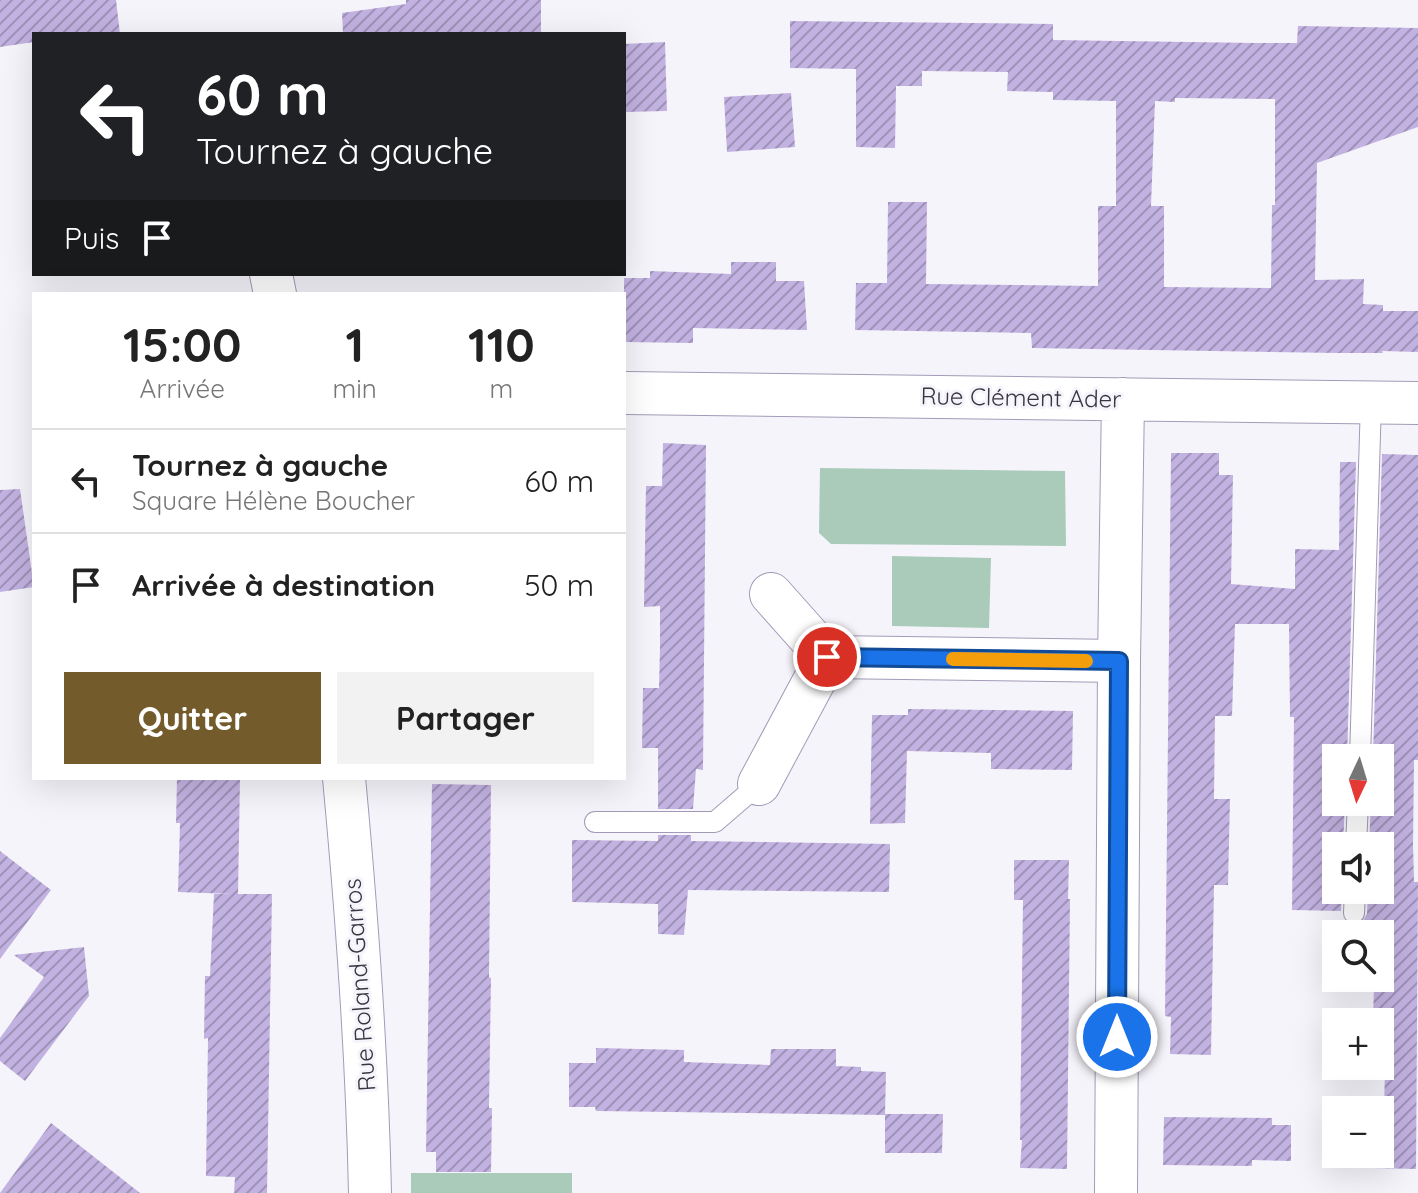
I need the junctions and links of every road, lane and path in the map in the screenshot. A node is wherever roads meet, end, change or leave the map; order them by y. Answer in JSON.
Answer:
{"nodes":[{"id":1,"x":626,"y":393,"type":"edge"},
{"id":2,"x":1123,"y":399,"type":"junction"},
{"id":3,"x":1371,"y":402,"type":"junction"},
{"id":4,"x":1418,"y":403,"type":"edge"},
{"id":5,"x":771,"y":594,"type":"dead end"},
{"id":6,"x":827,"y":657,"type":"junction"},
{"id":7,"x":1119,"y":661,"type":"junction"},
{"id":8,"x":1360,"y":744,"type":"edge"},
{"id":9,"x":344,"y":780,"type":"edge"},
{"id":10,"x":759,"y":784,"type":"joint"},
{"id":11,"x":595,"y":822,"type":"dead end"},
{"id":12,"x":1354,"y":904,"type":"edge"},
{"id":13,"x":1354,"y":913,"type":"dead end"},
{"id":14,"x":370,"y":1193,"type":"edge"},
{"id":15,"x":1116,"y":1193,"type":"edge"}],
"edges":[{"from":1,"to":2,"type":"street","name":"Rue Clément Ader"},
{"from":2,"to":3,"type":"street","name":"Rue Clément Ader"},
{"from":2,"to":7,"type":"street"},
{"from":3,"to":4,"type":"street","name":"Rue Clément Ader"},
{"from":3,"to":8,"type":"lane"},
{"from":5,"to":6,"type":"street"},
{"from":6,"to":7,"type":"street"},
{"from":6,"to":10,"type":"street"},
{"from":7,"to":15,"type":"street"},
{"from":9,"to":14,"type":"street","name":"Rue Roland-Garros"},
{"from":10,"to":11,"type":"lane"},
{"from":12,"to":13,"type":"lane"}]}
